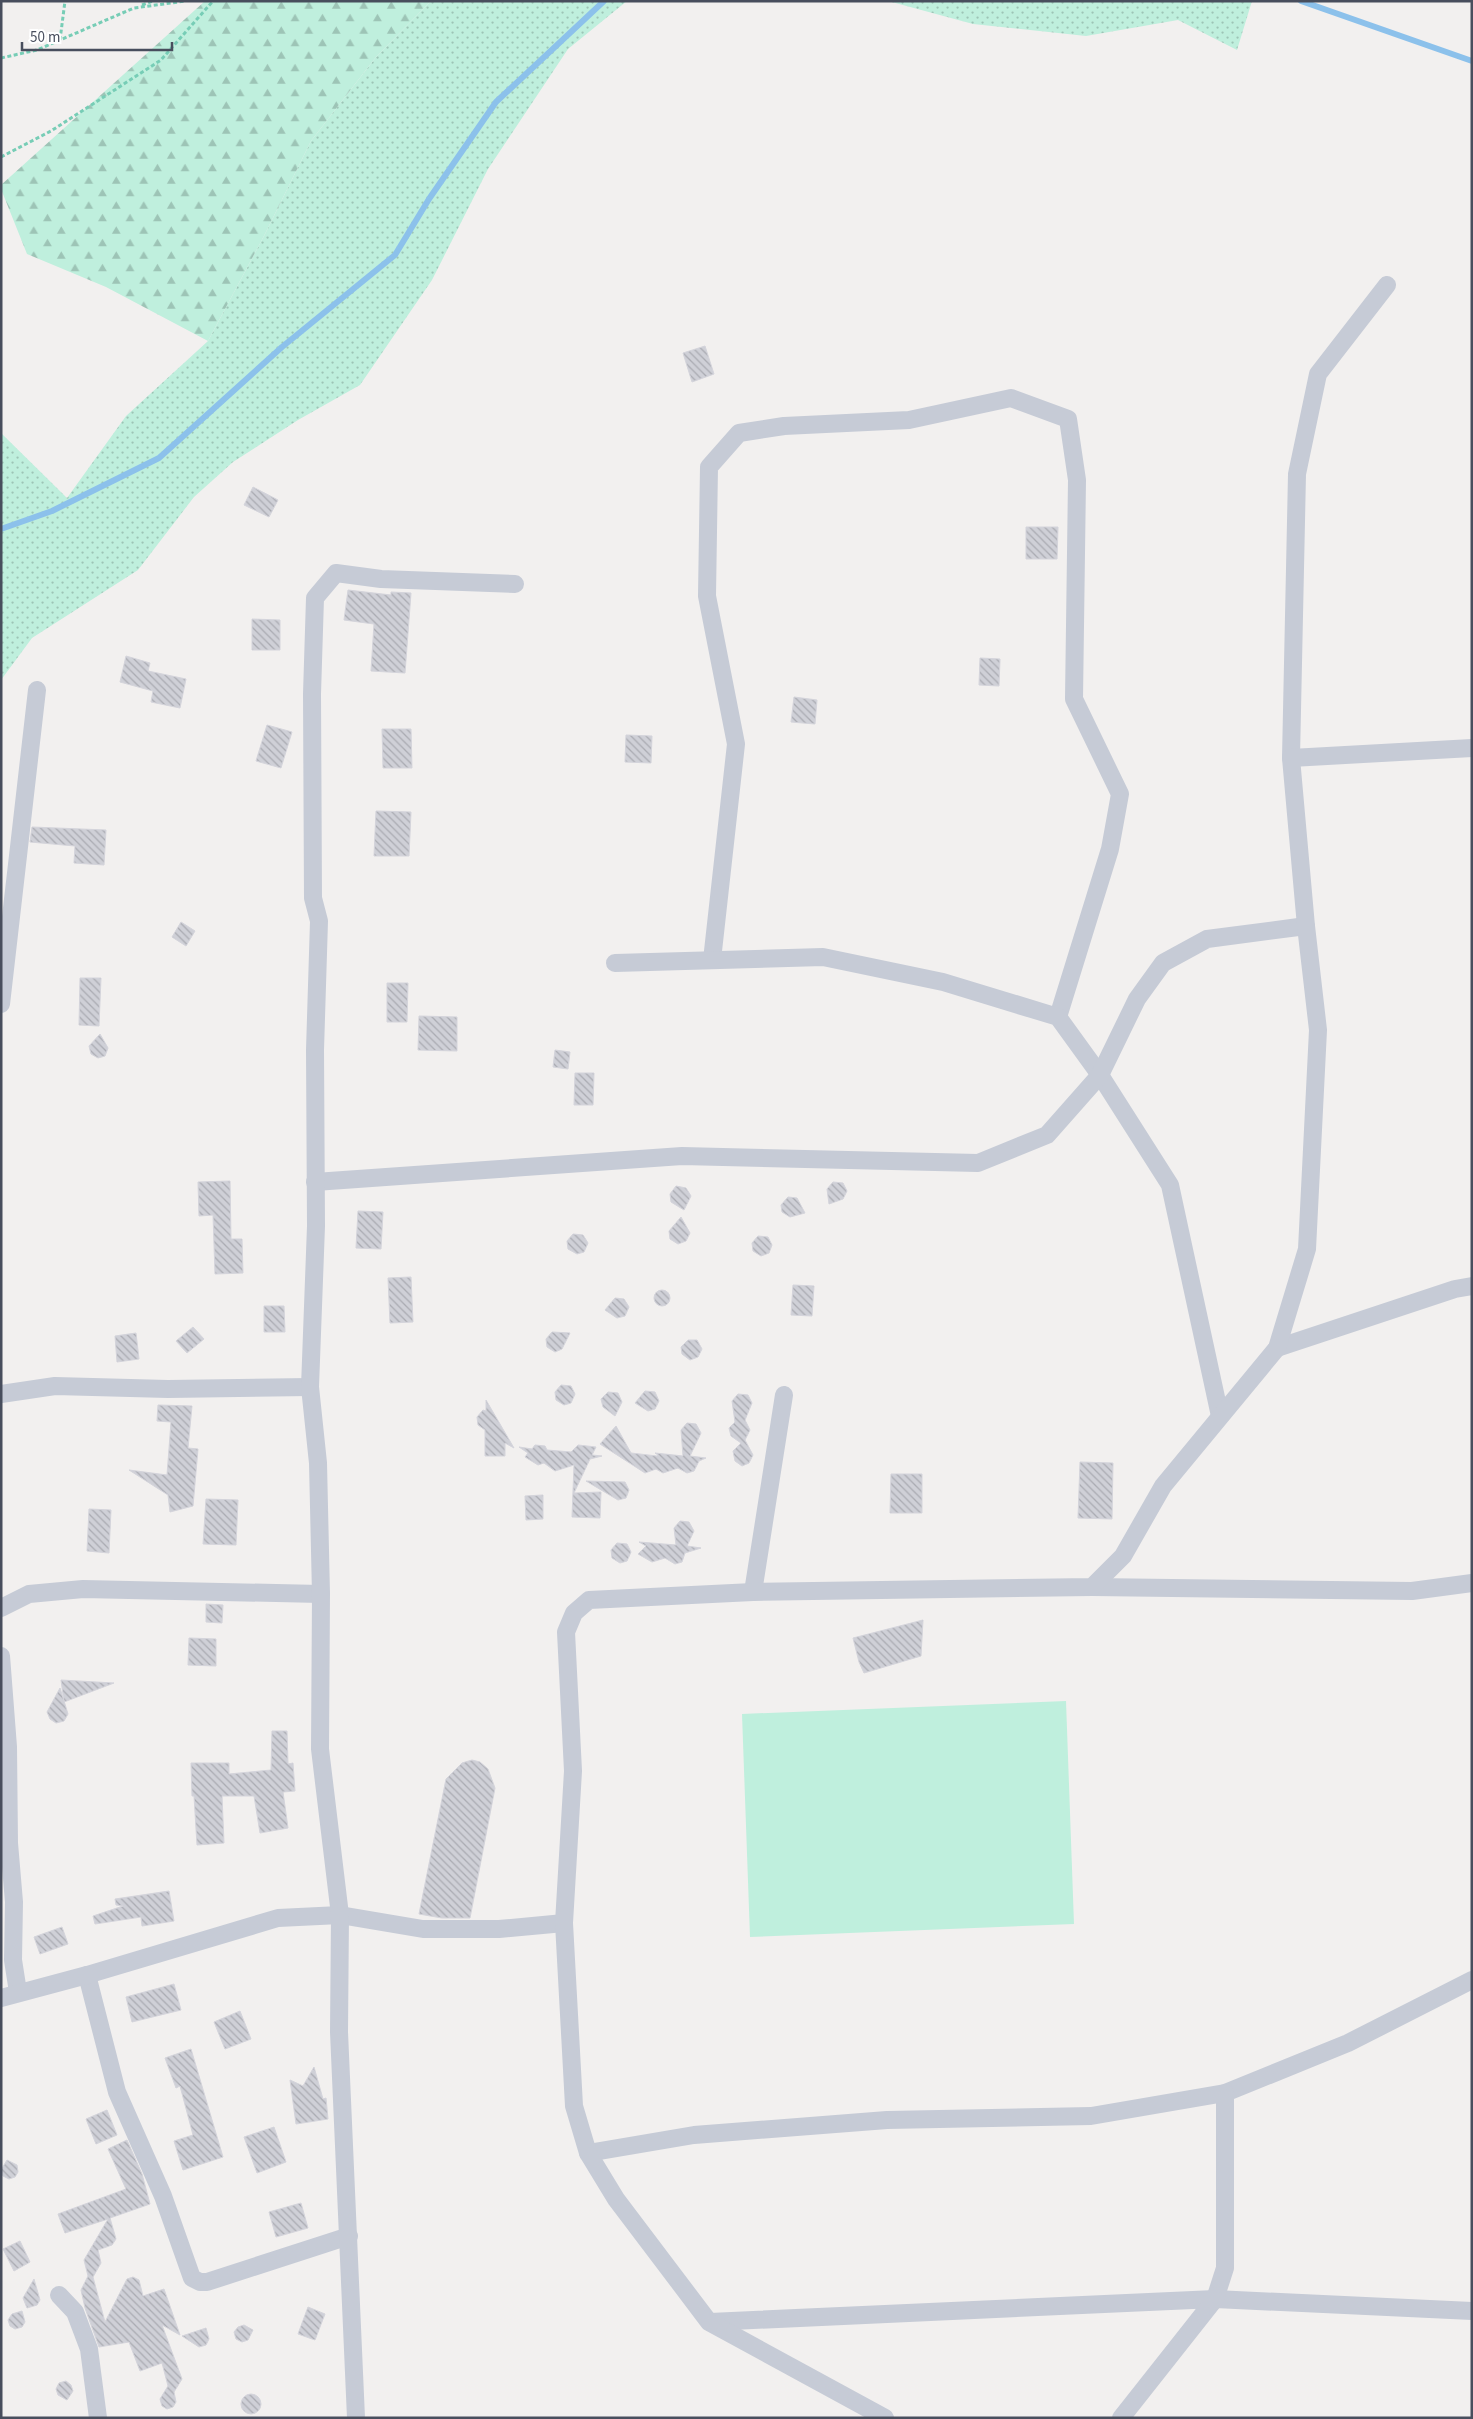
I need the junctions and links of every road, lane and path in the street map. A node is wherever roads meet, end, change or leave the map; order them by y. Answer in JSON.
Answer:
{"nodes":[{"id":1,"x":64,"y":1,"type":"edge"},
{"id":2,"x":153,"y":1,"type":"edge"},
{"id":3,"x":186,"y":1,"type":"edge"},
{"id":4,"x":213,"y":1,"type":"edge"},
{"id":5,"x":134,"y":8,"type":"junction"},
{"id":6,"x":60,"y":40,"type":"junction"},
{"id":7,"x":1,"y":58,"type":"edge"},
{"id":8,"x":1,"y":157,"type":"edge"},
{"id":9,"x":1387,"y":285,"type":"dead end"},
{"id":10,"x":515,"y":584,"type":"dead end"},
{"id":11,"x":37,"y":690,"type":"dead end"},
{"id":12,"x":1472,"y":748,"type":"edge"},
{"id":13,"x":1291,"y":758,"type":"junction"},
{"id":14,"x":1306,"y":926,"type":"junction"},
{"id":15,"x":712,"y":960,"type":"junction"},
{"id":16,"x":615,"y":963,"type":"dead end"},
{"id":17,"x":1,"y":1004,"type":"edge"},
{"id":18,"x":1058,"y":1017,"type":"junction"},
{"id":19,"x":1100,"y":1076,"type":"junction"},
{"id":20,"x":315,"y":1182,"type":"junction"},
{"id":21,"x":1472,"y":1286,"type":"edge"},
{"id":22,"x":1277,"y":1348,"type":"junction"},
{"id":23,"x":310,"y":1387,"type":"junction"},
{"id":24,"x":1,"y":1394,"type":"edge"},
{"id":25,"x":784,"y":1395,"type":"dead end"},
{"id":26,"x":1220,"y":1416,"type":"junction"},
{"id":27,"x":1472,"y":1583,"type":"edge"},
{"id":28,"x":1092,"y":1587,"type":"junction"},
{"id":29,"x":753,"y":1592,"type":"junction"},
{"id":30,"x":321,"y":1594,"type":"junction"},
{"id":31,"x":1,"y":1608,"type":"edge"},
{"id":32,"x":1,"y":1656,"type":"edge"},
{"id":33,"x":340,"y":1915,"type":"junction"},
{"id":34,"x":564,"y":1923,"type":"junction"},
{"id":35,"x":87,"y":1975,"type":"junction"},
{"id":36,"x":1472,"y":1980,"type":"edge"},
{"id":37,"x":18,"y":1992,"type":"junction"},
{"id":38,"x":1,"y":1998,"type":"edge"},
{"id":39,"x":1225,"y":2094,"type":"junction"},
{"id":40,"x":588,"y":2153,"type":"junction"},
{"id":41,"x":349,"y":2236,"type":"junction"},
{"id":42,"x":59,"y":2295,"type":"dead end"},
{"id":43,"x":1215,"y":2299,"type":"junction"},
{"id":44,"x":1472,"y":2311,"type":"edge"},
{"id":45,"x":709,"y":2322,"type":"junction"},
{"id":46,"x":98,"y":2418,"type":"edge"},
{"id":47,"x":356,"y":2418,"type":"edge"},
{"id":48,"x":885,"y":2418,"type":"edge"},
{"id":49,"x":1121,"y":2418,"type":"edge"}],
"edges":[{"from":1,"to":6,"type":"path"},
{"from":2,"to":5,"type":"path"},
{"from":3,"to":5,"type":"path"},
{"from":4,"to":8,"type":"path"},
{"from":5,"to":6,"type":"path"},
{"from":6,"to":7,"type":"path"},
{"from":9,"to":13,"type":"street"},
{"from":10,"to":20,"type":"street"},
{"from":11,"to":17,"type":"street"},
{"from":12,"to":13,"type":"street"},
{"from":13,"to":14,"type":"street"},
{"from":14,"to":19,"type":"street"},
{"from":14,"to":22,"type":"street"},
{"from":15,"to":16,"type":"street"},
{"from":15,"to":18,"type":"street"},
{"from":15,"to":18,"type":"street"},
{"from":18,"to":19,"type":"street"},
{"from":19,"to":20,"type":"street"},
{"from":19,"to":26,"type":"street"},
{"from":20,"to":23,"type":"street"},
{"from":21,"to":22,"type":"street"},
{"from":22,"to":26,"type":"street"},
{"from":23,"to":24,"type":"street"},
{"from":23,"to":30,"type":"street"},
{"from":25,"to":29,"type":"street"},
{"from":26,"to":28,"type":"street"},
{"from":27,"to":28,"type":"street"},
{"from":28,"to":29,"type":"street"},
{"from":29,"to":34,"type":"street"},
{"from":30,"to":31,"type":"street"},
{"from":30,"to":33,"type":"street"},
{"from":32,"to":37,"type":"street"},
{"from":33,"to":34,"type":"street"},
{"from":33,"to":35,"type":"street"},
{"from":33,"to":41,"type":"street"},
{"from":34,"to":40,"type":"street"},
{"from":35,"to":37,"type":"street"},
{"from":35,"to":41,"type":"street"},
{"from":36,"to":39,"type":"street"},
{"from":37,"to":38,"type":"street"},
{"from":39,"to":40,"type":"street"},
{"from":39,"to":43,"type":"street"},
{"from":40,"to":45,"type":"street"},
{"from":41,"to":47,"type":"street"},
{"from":42,"to":46,"type":"street"},
{"from":43,"to":44,"type":"street"},
{"from":43,"to":45,"type":"street"},
{"from":43,"to":49,"type":"street"},
{"from":45,"to":48,"type":"street"}]}
